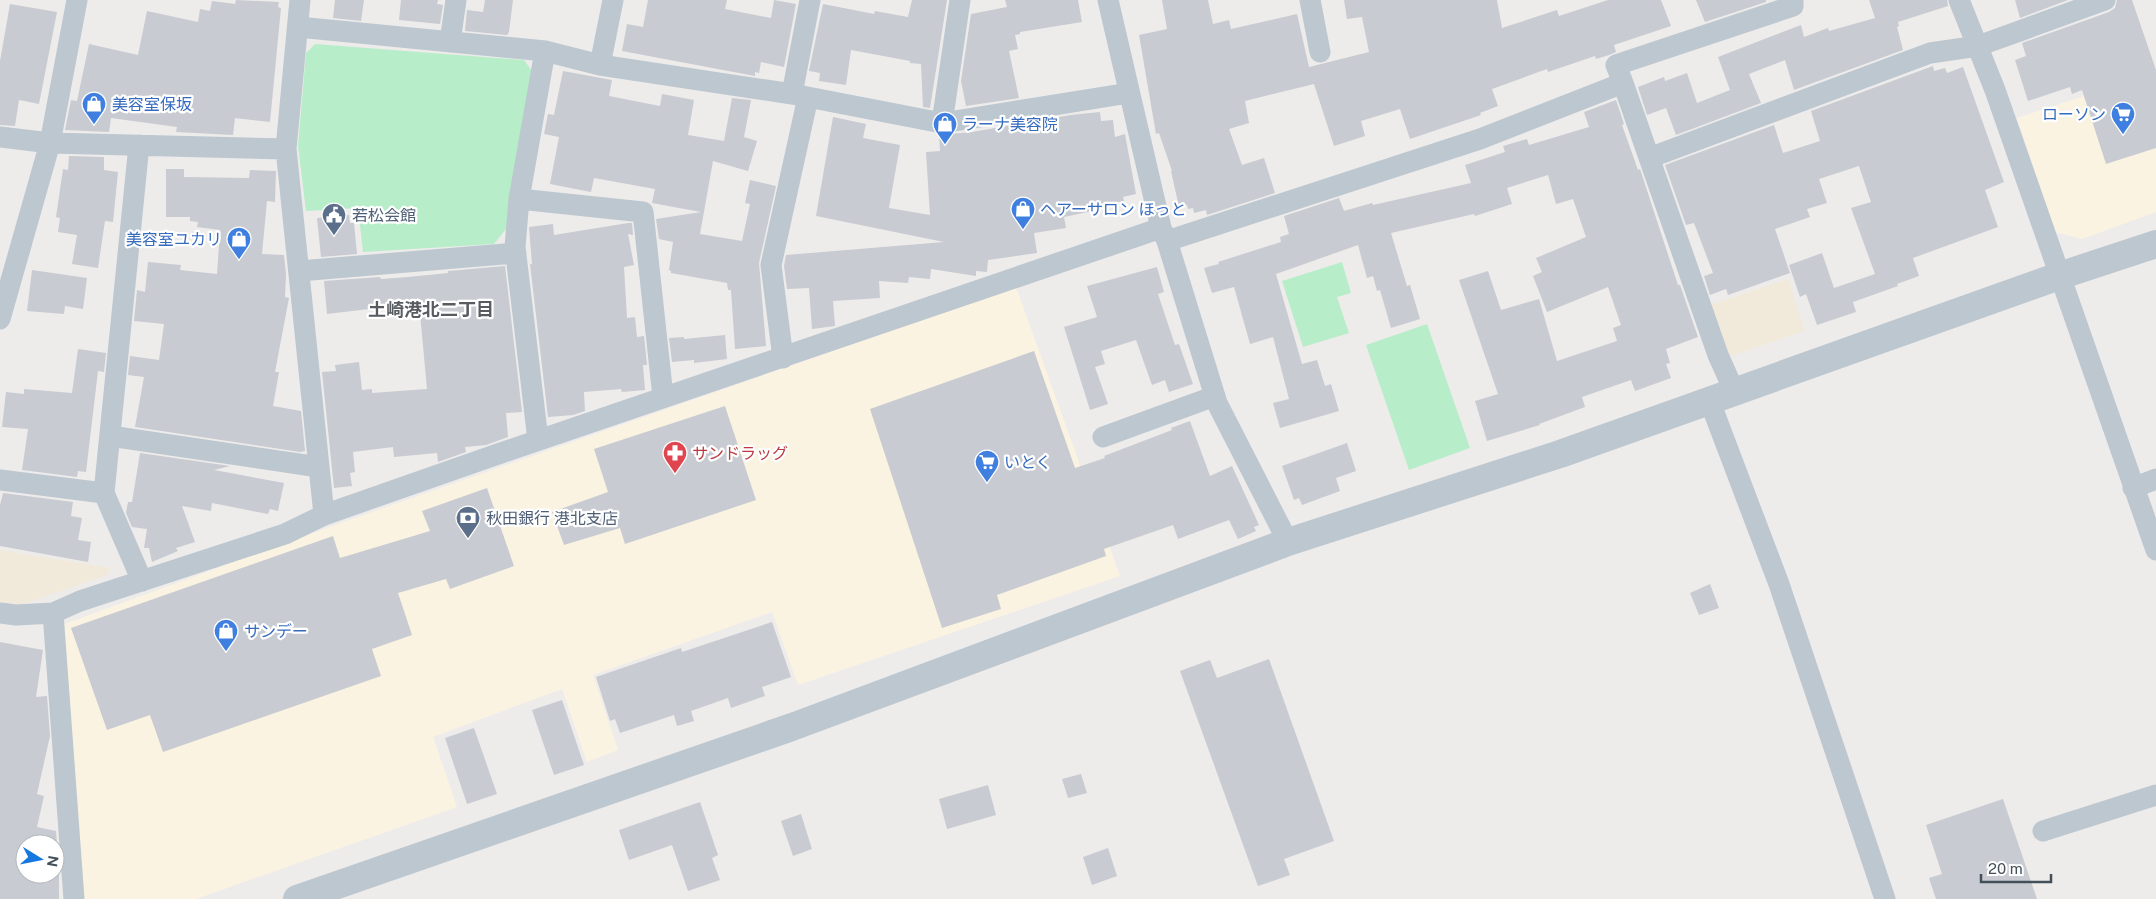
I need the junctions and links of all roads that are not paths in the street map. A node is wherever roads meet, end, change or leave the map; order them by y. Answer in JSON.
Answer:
{"nodes":[{"id":1,"x":77,"y":0,"type":"edge"},
{"id":2,"x":300,"y":0,"type":"edge"},
{"id":3,"x":456,"y":0,"type":"edge"},
{"id":4,"x":613,"y":0,"type":"edge"},
{"id":5,"x":810,"y":0,"type":"edge"},
{"id":6,"x":960,"y":0,"type":"edge"},
{"id":7,"x":1108,"y":0,"type":"edge"},
{"id":8,"x":1310,"y":0,"type":"edge"},
{"id":9,"x":1793,"y":0,"type":"edge"},
{"id":10,"x":1959,"y":0,"type":"edge"},
{"id":11,"x":2105,"y":0,"type":"edge"},
{"id":12,"x":298,"y":27,"type":"junction"},
{"id":13,"x":450,"y":42,"type":"junction"},
{"id":14,"x":1978,"y":46,"type":"junction"},
{"id":15,"x":545,"y":51,"type":"junction"},
{"id":16,"x":1320,"y":52,"type":"dead end"},
{"id":17,"x":600,"y":65,"type":"junction"},
{"id":18,"x":1624,"y":83,"type":"junction"},
{"id":19,"x":1129,"y":93,"type":"junction"},
{"id":20,"x":800,"y":96,"type":"junction"},
{"id":21,"x":942,"y":123,"type":"junction"},
{"id":22,"x":0,"y":137,"type":"edge"},
{"id":23,"x":50,"y":143,"type":"junction"},
{"id":24,"x":139,"y":145,"type":"junction"},
{"id":25,"x":286,"y":149,"type":"junction"},
{"id":26,"x":1649,"y":158,"type":"junction"},
{"id":27,"x":519,"y":199,"type":"junction"},
{"id":28,"x":1164,"y":235,"type":"junction"},
{"id":29,"x":2156,"y":244,"type":"edge"},
{"id":30,"x":516,"y":253,"type":"junction"},
{"id":31,"x":299,"y":271,"type":"junction"},
{"id":32,"x":2059,"y":276,"type":"junction"},
{"id":33,"x":0,"y":319,"type":"edge"},
{"id":34,"x":783,"y":358,"type":"junction"},
{"id":35,"x":1736,"y":393,"type":"junction"},
{"id":36,"x":1215,"y":396,"type":"junction"},
{"id":37,"x":663,"y":398,"type":"junction"},
{"id":38,"x":1710,"y":402,"type":"junction"},
{"id":39,"x":110,"y":436,"type":"junction"},
{"id":40,"x":1103,"y":437,"type":"dead end"},
{"id":41,"x":538,"y":440,"type":"junction"},
{"id":42,"x":319,"y":467,"type":"junction"},
{"id":43,"x":2156,"y":479,"type":"edge"},
{"id":44,"x":0,"y":480,"type":"edge"},
{"id":45,"x":2134,"y":488,"type":"junction"},
{"id":46,"x":104,"y":492,"type":"junction"},
{"id":47,"x":324,"y":515,"type":"junction"},
{"id":48,"x":1288,"y":542,"type":"junction"},
{"id":49,"x":2156,"y":550,"type":"edge"},
{"id":50,"x":142,"y":581,"type":"junction"},
{"id":51,"x":0,"y":613,"type":"edge"},
{"id":52,"x":53,"y":613,"type":"junction"},
{"id":53,"x":2156,"y":795,"type":"edge"},
{"id":54,"x":2043,"y":831,"type":"dead end"},
{"id":55,"x":74,"y":899,"type":"edge"},
{"id":56,"x":297,"y":899,"type":"edge"},
{"id":57,"x":1884,"y":899,"type":"edge"}],
"edges":[{"from":1,"to":23,"type":"street"},
{"from":2,"to":12,"type":"street"},
{"from":3,"to":13,"type":"street"},
{"from":4,"to":17,"type":"street"},
{"from":5,"to":20,"type":"street"},
{"from":6,"to":21,"type":"street"},
{"from":7,"to":19,"type":"street"},
{"from":8,"to":16,"type":"street"},
{"from":9,"to":18,"type":"street"},
{"from":10,"to":14,"type":"street"},
{"from":11,"to":14,"type":"street"},
{"from":12,"to":13,"type":"street"},
{"from":12,"to":25,"type":"street"},
{"from":13,"to":15,"type":"street"},
{"from":14,"to":26,"type":"street"},
{"from":14,"to":32,"type":"street"},
{"from":15,"to":17,"type":"street"},
{"from":15,"to":27,"type":"street"},
{"from":17,"to":20,"type":"street"},
{"from":18,"to":26,"type":"street"},
{"from":18,"to":28,"type":"street"},
{"from":19,"to":21,"type":"street"},
{"from":19,"to":28,"type":"street"},
{"from":20,"to":21,"type":"street"},
{"from":20,"to":34,"type":"street"},
{"from":22,"to":23,"type":"street"},
{"from":23,"to":24,"type":"street"},
{"from":23,"to":33,"type":"street"},
{"from":24,"to":25,"type":"street"},
{"from":24,"to":39,"type":"street"},
{"from":25,"to":31,"type":"street"},
{"from":26,"to":35,"type":"street"},
{"from":27,"to":30,"type":"street"},
{"from":27,"to":37,"type":"street"},
{"from":28,"to":34,"type":"street"},
{"from":28,"to":36,"type":"street"},
{"from":29,"to":32,"type":"street"},
{"from":30,"to":31,"type":"street"},
{"from":30,"to":41,"type":"street"},
{"from":31,"to":42,"type":"street"},
{"from":32,"to":35,"type":"street"},
{"from":32,"to":45,"type":"street"},
{"from":34,"to":37,"type":"street"},
{"from":35,"to":38,"type":"street"},
{"from":36,"to":40,"type":"street"},
{"from":36,"to":48,"type":"street"},
{"from":37,"to":41,"type":"street"},
{"from":38,"to":48,"type":"street"},
{"from":38,"to":57,"type":"street"},
{"from":39,"to":42,"type":"street"},
{"from":39,"to":46,"type":"street"},
{"from":41,"to":47,"type":"street"},
{"from":42,"to":47,"type":"street"},
{"from":43,"to":45,"type":"street"},
{"from":44,"to":46,"type":"street"},
{"from":45,"to":49,"type":"street"},
{"from":46,"to":50,"type":"street"},
{"from":47,"to":50,"type":"street"},
{"from":48,"to":56,"type":"street"},
{"from":50,"to":52,"type":"street"},
{"from":51,"to":52,"type":"street"},
{"from":52,"to":55,"type":"street"},
{"from":53,"to":54,"type":"street"}]}
